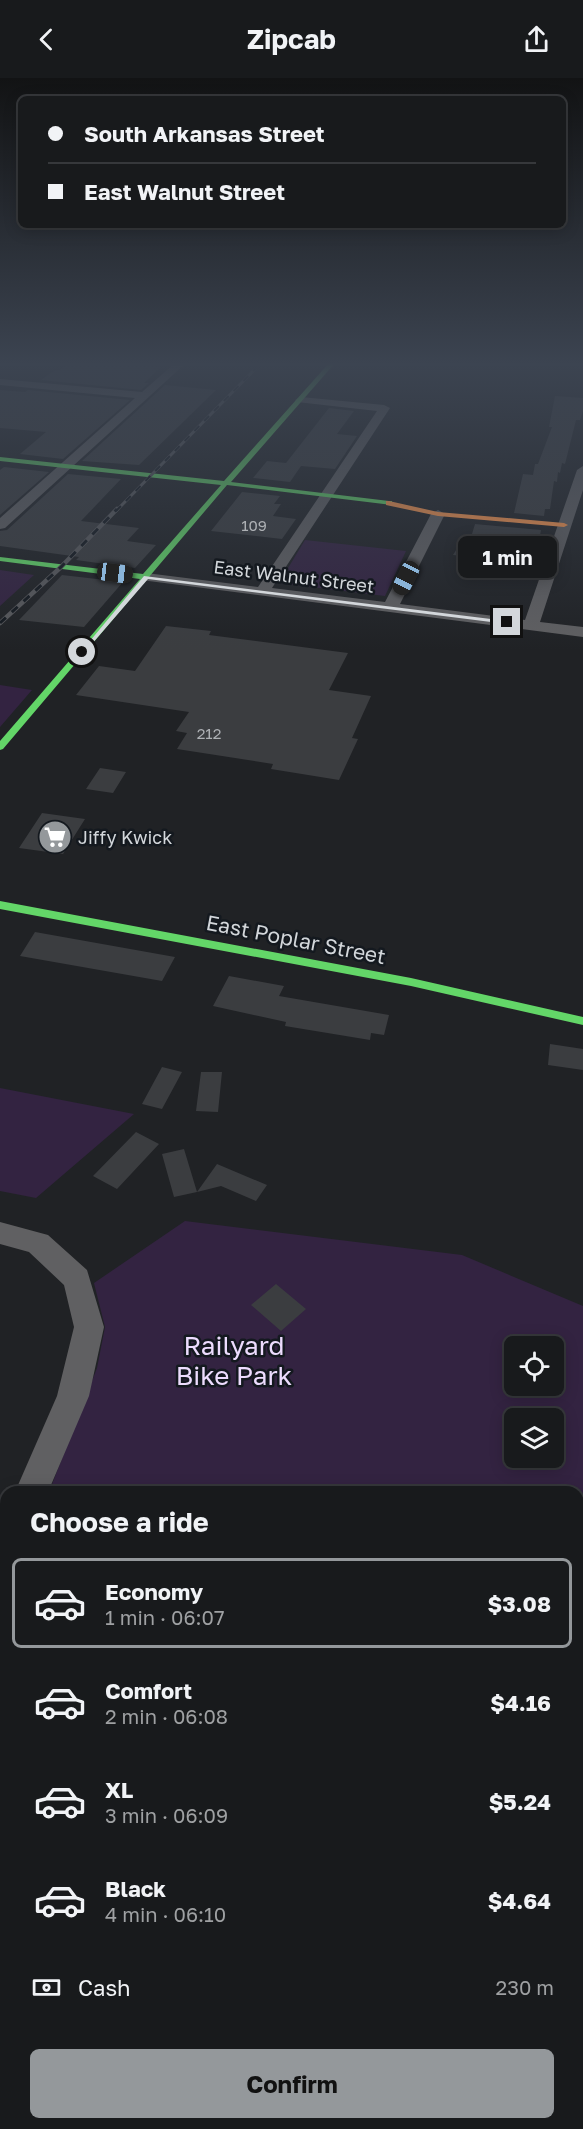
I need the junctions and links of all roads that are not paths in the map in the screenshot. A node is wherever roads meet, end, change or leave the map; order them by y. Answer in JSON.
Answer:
{"nodes":[{"id":1,"x":0,"y":459,"type":"edge"},
{"id":2,"x":74,"y":459,"type":"edge"},
{"id":3,"x":248,"y":459,"type":"edge"},
{"id":4,"x":353,"y":459,"type":"edge"},
{"id":5,"x":66,"y":466,"type":"junction"},
{"id":6,"x":583,"y":470,"type":"edge"},
{"id":7,"x":227,"y":482,"type":"junction"},
{"id":8,"x":328,"y":494,"type":"junction"},
{"id":9,"x":438,"y":514,"type":"junction"},
{"id":10,"x":0,"y":525,"type":"edge"},
{"id":11,"x":564,"y":525,"type":"junction"},
{"id":12,"x":0,"y":559,"type":"edge"},
{"id":13,"x":146,"y":577,"type":"junction"},
{"id":14,"x":262,"y":592,"type":"junction"},
{"id":15,"x":390,"y":608,"type":"junction"},
{"id":16,"x":531,"y":625,"type":"junction"},
{"id":17,"x":583,"y":632,"type":"edge"},
{"id":18,"x":0,"y":747,"type":"edge"},
{"id":19,"x":0,"y":905,"type":"edge"},
{"id":20,"x":583,"y":1021,"type":"edge"},
{"id":21,"x":0,"y":1233,"type":"edge"},
{"id":22,"x":35,"y":1486,"type":"edge"}],
"edges":[{"from":1,"to":5,"type":"street"},
{"from":2,"to":5,"type":"street"},
{"from":3,"to":7,"type":"street"},
{"from":4,"to":8,"type":"street"},
{"from":5,"to":7,"type":"street"},
{"from":5,"to":10,"type":"street"},
{"from":6,"to":11,"type":"street"},
{"from":7,"to":8,"type":"street"},
{"from":7,"to":13,"type":"street"},
{"from":8,"to":9,"type":"street"},
{"from":8,"to":14,"type":"street"},
{"from":9,"to":11,"type":"street"},
{"from":9,"to":15,"type":"street"},
{"from":11,"to":16,"type":"street"},
{"from":12,"to":13,"type":"street","name":"East Walnut Street"},
{"from":13,"to":14,"type":"street","name":"East Walnut Street"},
{"from":13,"to":18,"type":"street"},
{"from":14,"to":15,"type":"street","name":"East Walnut Street"},
{"from":15,"to":16,"type":"street","name":"East Walnut Street"},
{"from":16,"to":17,"type":"street","name":"East Walnut Street"},
{"from":19,"to":20,"type":"street","name":"East Poplar Street"},
{"from":21,"to":22,"type":"street"}]}
